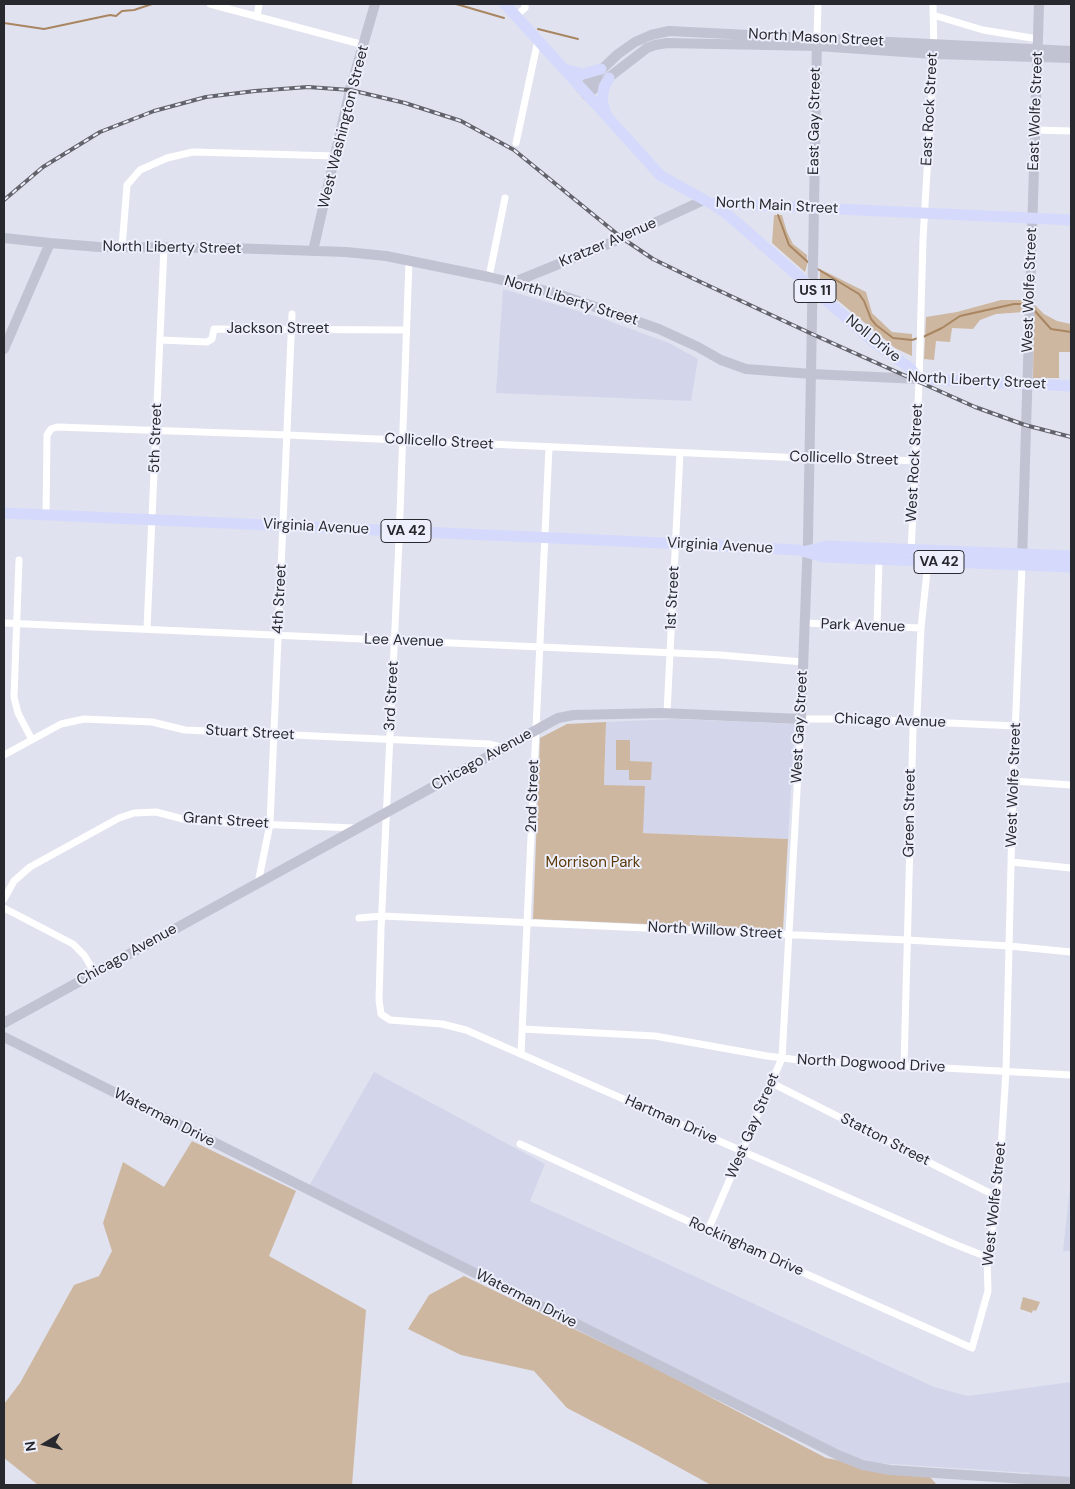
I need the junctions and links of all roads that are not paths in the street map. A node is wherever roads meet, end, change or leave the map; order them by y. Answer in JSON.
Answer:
{"nodes":[{"id":1,"x":210,"y":4,"type":"edge"},
{"id":2,"x":259,"y":4,"type":"edge"},
{"id":3,"x":375,"y":4,"type":"edge"},
{"id":4,"x":505,"y":4,"type":"edge"},
{"id":5,"x":525,"y":4,"type":"edge"},
{"id":6,"x":818,"y":4,"type":"edge"},
{"id":7,"x":933,"y":4,"type":"edge"},
{"id":8,"x":1039,"y":4,"type":"edge"},
{"id":9,"x":933,"y":15,"type":"junction"},
{"id":10,"x":516,"y":16,"type":"junction"},
{"id":11,"x":257,"y":17,"type":"junction"},
{"id":12,"x":538,"y":40,"type":"junction"},
{"id":13,"x":817,"y":43,"type":"junction"},
{"id":14,"x":364,"y":45,"type":"junction"},
{"id":15,"x":1038,"y":48,"type":"junction"},
{"id":16,"x":934,"y":49,"type":"junction"},
{"id":17,"x":1071,"y":51,"type":"edge"},
{"id":18,"x":1071,"y":58,"type":"edge"},
{"id":19,"x":563,"y":69,"type":"junction"},
{"id":20,"x":605,"y":74,"type":"junction"},
{"id":21,"x":583,"y":92,"type":"junction"},
{"id":22,"x":608,"y":118,"type":"junction"},
{"id":23,"x":1036,"y":130,"type":"junction"},
{"id":24,"x":1071,"y":131,"type":"edge"},
{"id":25,"x":516,"y":143,"type":"dead end"},
{"id":26,"x":336,"y":156,"type":"junction"},
{"id":27,"x":506,"y":198,"type":"dead end"},
{"id":28,"x":707,"y":202,"type":"junction"},
{"id":29,"x":813,"y":208,"type":"junction"},
{"id":30,"x":924,"y":214,"type":"junction"},
{"id":31,"x":1033,"y":218,"type":"junction"},
{"id":32,"x":1071,"y":220,"type":"edge"},
{"id":33,"x":4,"y":238,"type":"edge"},
{"id":34,"x":50,"y":243,"type":"junction"},
{"id":35,"x":122,"y":247,"type":"junction"},
{"id":36,"x":164,"y":247,"type":"junction"},
{"id":37,"x":313,"y":251,"type":"junction"},
{"id":38,"x":409,"y":260,"type":"junction"},
{"id":39,"x":489,"y":277,"type":"junction"},
{"id":40,"x":512,"y":283,"type":"junction"},
{"id":41,"x":813,"y":289,"type":"junction"},
{"id":42,"x":292,"y":314,"type":"dead end"},
{"id":43,"x":290,"y":330,"type":"junction"},
{"id":44,"x":406,"y":330,"type":"junction"},
{"id":45,"x":160,"y":340,"type":"junction"},
{"id":46,"x":4,"y":349,"type":"edge"},
{"id":47,"x":811,"y":374,"type":"junction"},
{"id":48,"x":919,"y":378,"type":"junction"},
{"id":49,"x":1027,"y":384,"type":"junction"},
{"id":50,"x":1071,"y":386,"type":"edge"},
{"id":51,"x":156,"y":429,"type":"junction"},
{"id":52,"x":287,"y":435,"type":"junction"},
{"id":53,"x":403,"y":440,"type":"junction"},
{"id":54,"x":548,"y":447,"type":"junction"},
{"id":55,"x":680,"y":453,"type":"junction"},
{"id":56,"x":809,"y":458,"type":"junction"},
{"id":57,"x":915,"y":461,"type":"junction"},
{"id":58,"x":4,"y":514,"type":"edge"},
{"id":59,"x":46,"y":516,"type":"junction"},
{"id":60,"x":152,"y":520,"type":"junction"},
{"id":61,"x":283,"y":526,"type":"junction"},
{"id":62,"x":399,"y":531,"type":"junction"},
{"id":63,"x":545,"y":538,"type":"junction"},
{"id":64,"x":676,"y":543,"type":"junction"},
{"id":65,"x":807,"y":551,"type":"junction"},
{"id":66,"x":910,"y":555,"type":"junction"},
{"id":67,"x":1071,"y":556,"type":"edge"},
{"id":68,"x":20,"y":560,"type":"dead end"},
{"id":69,"x":879,"y":560,"type":"junction"},
{"id":70,"x":1022,"y":560,"type":"junction"},
{"id":71,"x":928,"y":562,"type":"junction"},
{"id":72,"x":1071,"y":567,"type":"edge"},
{"id":73,"x":4,"y":623,"type":"edge"},
{"id":74,"x":805,"y":623,"type":"junction"},
{"id":75,"x":17,"y":624,"type":"junction"},
{"id":76,"x":877,"y":626,"type":"junction"},
{"id":77,"x":921,"y":628,"type":"junction"},
{"id":78,"x":147,"y":630,"type":"junction"},
{"id":79,"x":278,"y":636,"type":"junction"},
{"id":80,"x":394,"y":641,"type":"junction"},
{"id":81,"x":540,"y":647,"type":"junction"},
{"id":82,"x":670,"y":654,"type":"junction"},
{"id":83,"x":803,"y":662,"type":"junction"},
{"id":84,"x":668,"y":714,"type":"junction"},
{"id":85,"x":800,"y":718,"type":"junction"},
{"id":86,"x":915,"y":721,"type":"junction"},
{"id":87,"x":1016,"y":726,"type":"junction"},
{"id":88,"x":535,"y":731,"type":"junction"},
{"id":89,"x":274,"y":734,"type":"junction"},
{"id":90,"x":32,"y":740,"type":"junction"},
{"id":91,"x":390,"y":740,"type":"junction"},
{"id":92,"x":505,"y":748,"type":"junction"},
{"id":93,"x":4,"y":755,"type":"edge"},
{"id":94,"x":1013,"y":781,"type":"junction"},
{"id":95,"x":1071,"y":786,"type":"edge"},
{"id":96,"x":387,"y":813,"type":"junction"},
{"id":97,"x":270,"y":824,"type":"junction"},
{"id":98,"x":358,"y":829,"type":"junction"},
{"id":99,"x":1011,"y":862,"type":"junction"},
{"id":100,"x":1071,"y":868,"type":"edge"},
{"id":101,"x":258,"y":883,"type":"junction"},
{"id":102,"x":4,"y":899,"type":"edge"},
{"id":103,"x":4,"y":908,"type":"edge"},
{"id":104,"x":382,"y":916,"type":"junction"},
{"id":105,"x":359,"y":918,"type":"dead end"},
{"id":106,"x":528,"y":922,"type":"junction"},
{"id":107,"x":789,"y":935,"type":"junction"},
{"id":108,"x":907,"y":940,"type":"junction"},
{"id":109,"x":1009,"y":946,"type":"junction"},
{"id":110,"x":1071,"y":952,"type":"edge"},
{"id":111,"x":95,"y":972,"type":"junction"},
{"id":112,"x":4,"y":1023,"type":"edge"},
{"id":113,"x":522,"y":1029,"type":"junction"},
{"id":114,"x":466,"y":1030,"type":"joint"},
{"id":115,"x":4,"y":1037,"type":"edge"},
{"id":116,"x":521,"y":1054,"type":"junction"},
{"id":117,"x":782,"y":1058,"type":"junction"},
{"id":118,"x":904,"y":1066,"type":"junction"},
{"id":119,"x":1006,"y":1071,"type":"junction"},
{"id":120,"x":1071,"y":1075,"type":"edge"},
{"id":121,"x":772,"y":1083,"type":"junction"},
{"id":122,"x":520,"y":1144,"type":"dead end"},
{"id":123,"x":742,"y":1151,"type":"junction"},
{"id":124,"x":998,"y":1197,"type":"junction"},
{"id":125,"x":708,"y":1230,"type":"junction"},
{"id":126,"x":987,"y":1257,"type":"junction"},
{"id":127,"x":972,"y":1348,"type":"joint"},
{"id":128,"x":1071,"y":1482,"type":"edge"}],
"edges":[{"from":1,"to":11,"type":"street"},
{"from":2,"to":11,"type":"street"},
{"from":3,"to":14,"type":"street","name":"West Washington Street"},
{"from":4,"to":10,"type":"main road","name":"North Main Street","number":"US 11"},
{"from":5,"to":10,"type":"street"},
{"from":6,"to":13,"type":"street","name":"East Gay Street"},
{"from":7,"to":9,"type":"street","name":"East Rock Street"},
{"from":8,"to":15,"type":"street","name":"East Wolfe Street"},
{"from":9,"to":15,"type":"street","name":"North Mason Street"},
{"from":9,"to":16,"type":"street","name":"East Rock Street"},
{"from":10,"to":12,"type":"main road","name":"North Main Street","number":"US 11"},
{"from":11,"to":14,"type":"street"},
{"from":12,"to":19,"type":"main road","name":"North Main Street","number":"US 11"},
{"from":12,"to":25,"type":"street"},
{"from":13,"to":16,"type":"street","name":"North Mason Street"},
{"from":13,"to":20,"type":"street","name":"North Mason Street"},
{"from":13,"to":29,"type":"street","name":"East Gay Street"},
{"from":14,"to":26,"type":"street","name":"West Washington Street"},
{"from":15,"to":16,"type":"street","name":"North Mason Street"},
{"from":15,"to":17,"type":"street","name":"North Mason Street"},
{"from":15,"to":18,"type":"street","name":"North Mason Street"},
{"from":15,"to":23,"type":"street","name":"East Wolfe Street"},
{"from":16,"to":30,"type":"street","name":"East Rock Street"},
{"from":19,"to":20,"type":"main road"},
{"from":19,"to":21,"type":"main road","name":"North Main Street","number":"US 11"},
{"from":20,"to":21,"type":"street","name":"North Mason Street"},
{"from":20,"to":22,"type":"main road"},
{"from":21,"to":22,"type":"main road","name":"North Main Street","number":"US 11"},
{"from":22,"to":28,"type":"main road","name":"North Main Street","number":"US 11"},
{"from":23,"to":24,"type":"street"},
{"from":23,"to":31,"type":"street","name":"East Wolfe Street"},
{"from":26,"to":35,"type":"street"},
{"from":26,"to":37,"type":"street","name":"West Washington Street"},
{"from":27,"to":39,"type":"street"},
{"from":28,"to":29,"type":"main road","name":"North Main Street","number":"US 11"},
{"from":28,"to":40,"type":"street","name":"Kratzer Avenue"},
{"from":28,"to":41,"type":"main road","name":"Noll Drive","number":"US 11"},
{"from":29,"to":30,"type":"main road","name":"North Main Street","number":"US 11"},
{"from":29,"to":41,"type":"street","name":"West Gay Street"},
{"from":30,"to":31,"type":"main road","name":"North Main Street","number":"US 11"},
{"from":30,"to":48,"type":"street","name":"West Rock Street"},
{"from":31,"to":32,"type":"main road","name":"North Main Street","number":"US 11"},
{"from":31,"to":49,"type":"street","name":"West Wolfe Street"},
{"from":33,"to":34,"type":"street","name":"North Liberty Street"},
{"from":34,"to":35,"type":"street","name":"North Liberty Street"},
{"from":34,"to":46,"type":"street"},
{"from":35,"to":36,"type":"street","name":"North Liberty Street"},
{"from":36,"to":37,"type":"street","name":"North Liberty Street"},
{"from":36,"to":45,"type":"street","name":"5th Street"},
{"from":37,"to":38,"type":"street","name":"North Liberty Street"},
{"from":38,"to":39,"type":"street","name":"North Liberty Street"},
{"from":38,"to":44,"type":"street","name":"3rd Street"},
{"from":39,"to":40,"type":"street","name":"North Liberty Street"},
{"from":40,"to":47,"type":"street","name":"North Liberty Street"},
{"from":41,"to":47,"type":"street","name":"West Gay Street"},
{"from":41,"to":48,"type":"main road","name":"Noll Drive","number":"US 11"},
{"from":42,"to":43,"type":"street","name":"4th Street"},
{"from":43,"to":44,"type":"street","name":"Jackson Street"},
{"from":43,"to":45,"type":"street","name":"Jackson Street"},
{"from":43,"to":52,"type":"street","name":"4th Street"},
{"from":44,"to":53,"type":"street","name":"3rd Street"},
{"from":45,"to":51,"type":"street","name":"5th Street"},
{"from":47,"to":48,"type":"street","name":"North Liberty Street"},
{"from":47,"to":56,"type":"street","name":"West Gay Street"},
{"from":48,"to":49,"type":"main road","name":"North Liberty Street"},
{"from":48,"to":57,"type":"street","name":"West Rock Street"},
{"from":49,"to":50,"type":"main road","name":"North Liberty Street"},
{"from":49,"to":70,"type":"street","name":"West Wolfe Street"},
{"from":51,"to":52,"type":"street","name":"Collicello Street"},
{"from":51,"to":59,"type":"street","name":"Collicello Street"},
{"from":51,"to":60,"type":"street","name":"5th Street"},
{"from":52,"to":53,"type":"street","name":"Collicello Street"},
{"from":52,"to":61,"type":"street","name":"4th Street"},
{"from":53,"to":54,"type":"street","name":"Collicello Street"},
{"from":53,"to":62,"type":"street","name":"3rd Street"},
{"from":54,"to":55,"type":"street","name":"Collicello Street"},
{"from":54,"to":63,"type":"street","name":"2nd Street"},
{"from":55,"to":56,"type":"street","name":"Collicello Street"},
{"from":55,"to":64,"type":"street","name":"1st Street"},
{"from":56,"to":57,"type":"street","name":"Collicello Street"},
{"from":56,"to":65,"type":"street","name":"West Gay Street"},
{"from":57,"to":66,"type":"street","name":"West Rock Street"},
{"from":58,"to":59,"type":"main road","name":"Virginia Avenue","number":"VA 42"},
{"from":59,"to":60,"type":"main road","name":"Virginia Avenue","number":"VA 42"},
{"from":60,"to":61,"type":"main road","name":"Virginia Avenue","number":"VA 42"},
{"from":60,"to":78,"type":"street","name":"5th Street"},
{"from":61,"to":62,"type":"main road","name":"Virginia Avenue","number":"VA 42"},
{"from":61,"to":79,"type":"street","name":"4th Street"},
{"from":62,"to":63,"type":"main road","name":"Virginia Avenue","number":"VA 42"},
{"from":62,"to":80,"type":"street","name":"3rd Street"},
{"from":63,"to":64,"type":"main road","name":"Virginia Avenue","number":"VA 42"},
{"from":63,"to":81,"type":"street","name":"2nd Street"},
{"from":64,"to":65,"type":"main road","name":"Virginia Avenue","number":"VA 42"},
{"from":64,"to":82,"type":"street","name":"1st Street"},
{"from":65,"to":66,"type":"main road","number":"VA 42"},
{"from":65,"to":69,"type":"main road","number":"VA 42"},
{"from":65,"to":74,"type":"street","name":"West Gay Street"},
{"from":66,"to":69,"type":"main road","number":"VA 42"},
{"from":66,"to":70,"type":"main road","number":"VA 42"},
{"from":66,"to":71,"type":"main road","number":"VA 42"},
{"from":67,"to":70,"type":"main road","number":"VA 42"},
{"from":68,"to":75,"type":"street"},
{"from":69,"to":76,"type":"street"},
{"from":70,"to":71,"type":"main road","number":"VA 42"},
{"from":70,"to":72,"type":"main road","number":"VA 42"},
{"from":70,"to":87,"type":"street","name":"West Wolfe Street"},
{"from":71,"to":77,"type":"street","name":"Green Street"},
{"from":73,"to":75,"type":"street","name":"Lee Avenue"},
{"from":74,"to":76,"type":"street","name":"Park Avenue"},
{"from":74,"to":83,"type":"street","name":"West Gay Street"},
{"from":75,"to":78,"type":"street","name":"Lee Avenue"},
{"from":75,"to":90,"type":"street"},
{"from":76,"to":77,"type":"street","name":"Park Avenue"},
{"from":77,"to":86,"type":"street","name":"Green Street"},
{"from":78,"to":79,"type":"street","name":"Lee Avenue"},
{"from":79,"to":80,"type":"street","name":"Lee Avenue"},
{"from":79,"to":89,"type":"street","name":"4th Street"},
{"from":80,"to":81,"type":"street","name":"Lee Avenue"},
{"from":80,"to":91,"type":"street","name":"3rd Street"},
{"from":81,"to":82,"type":"street","name":"Lee Avenue"},
{"from":81,"to":88,"type":"street","name":"2nd Street"},
{"from":82,"to":83,"type":"street","name":"Lee Avenue"},
{"from":82,"to":84,"type":"street","name":"1st Street"},
{"from":83,"to":85,"type":"street","name":"West Gay Street"},
{"from":84,"to":85,"type":"street","name":"Chicago Avenue"},
{"from":84,"to":88,"type":"street","name":"Chicago Avenue"},
{"from":85,"to":86,"type":"street","name":"Chicago Avenue"},
{"from":85,"to":107,"type":"street","name":"West Gay Street"},
{"from":86,"to":87,"type":"street","name":"Chicago Avenue"},
{"from":86,"to":108,"type":"street","name":"Green Street"},
{"from":87,"to":94,"type":"street","name":"West Wolfe Street"},
{"from":88,"to":92,"type":"street","name":"Chicago Avenue"},
{"from":88,"to":106,"type":"street","name":"2nd Street"},
{"from":89,"to":90,"type":"street","name":"Stuart Street"},
{"from":89,"to":91,"type":"street","name":"Stuart Street"},
{"from":89,"to":97,"type":"street","name":"4th Street"},
{"from":90,"to":93,"type":"street","name":"Stuart Street"},
{"from":91,"to":92,"type":"street","name":"Stuart Street"},
{"from":91,"to":96,"type":"street","name":"3rd Street"},
{"from":92,"to":96,"type":"street","name":"Chicago Avenue"},
{"from":94,"to":95,"type":"street"},
{"from":94,"to":99,"type":"street","name":"West Wolfe Street"},
{"from":96,"to":98,"type":"street","name":"Chicago Avenue"},
{"from":96,"to":104,"type":"street","name":"3rd Street"},
{"from":97,"to":98,"type":"street","name":"Grant Street"},
{"from":97,"to":101,"type":"street","name":"4th Street"},
{"from":97,"to":102,"type":"street","name":"Grant Street"},
{"from":98,"to":101,"type":"street","name":"Chicago Avenue"},
{"from":99,"to":100,"type":"street"},
{"from":99,"to":109,"type":"street","name":"West Wolfe Street"},
{"from":101,"to":111,"type":"street","name":"Chicago Avenue"},
{"from":103,"to":111,"type":"street"},
{"from":104,"to":105,"type":"street","name":"North Willow Street"},
{"from":104,"to":106,"type":"street","name":"North Willow Street"},
{"from":104,"to":114,"type":"street","name":"3rd Street"},
{"from":106,"to":107,"type":"street","name":"North Willow Street"},
{"from":106,"to":113,"type":"street","name":"2nd Street"},
{"from":107,"to":108,"type":"street","name":"North Willow Street"},
{"from":107,"to":117,"type":"street","name":"West Gay Street"},
{"from":108,"to":109,"type":"street","name":"North Willow Street"},
{"from":108,"to":118,"type":"street","name":"Green Street"},
{"from":109,"to":110,"type":"street","name":"North Willow Street"},
{"from":109,"to":119,"type":"street","name":"West Wolfe Street"},
{"from":111,"to":112,"type":"street","name":"Chicago Avenue"},
{"from":113,"to":116,"type":"street","name":"2nd Street"},
{"from":113,"to":117,"type":"street","name":"North Dogwood Drive"},
{"from":114,"to":116,"type":"street","name":"Hartman Drive"},
{"from":115,"to":128,"type":"street","name":"Waterman Drive"},
{"from":116,"to":123,"type":"street","name":"Hartman Drive"},
{"from":117,"to":118,"type":"street","name":"North Dogwood Drive"},
{"from":117,"to":121,"type":"street","name":"West Gay Street"},
{"from":118,"to":119,"type":"street","name":"North Dogwood Drive"},
{"from":119,"to":120,"type":"street","name":"North Dogwood Drive"},
{"from":119,"to":124,"type":"street","name":"West Wolfe Street"},
{"from":121,"to":123,"type":"street","name":"West Gay Street"},
{"from":121,"to":124,"type":"street","name":"Statton Street"},
{"from":122,"to":125,"type":"street","name":"Rockingham Drive"},
{"from":123,"to":125,"type":"street","name":"West Gay Street"},
{"from":123,"to":126,"type":"street","name":"Hartman Drive"},
{"from":124,"to":126,"type":"street","name":"West Wolfe Street"},
{"from":125,"to":127,"type":"street","name":"Rockingham Drive"},
{"from":126,"to":127,"type":"street","name":"West Wolfe Street"}]}
